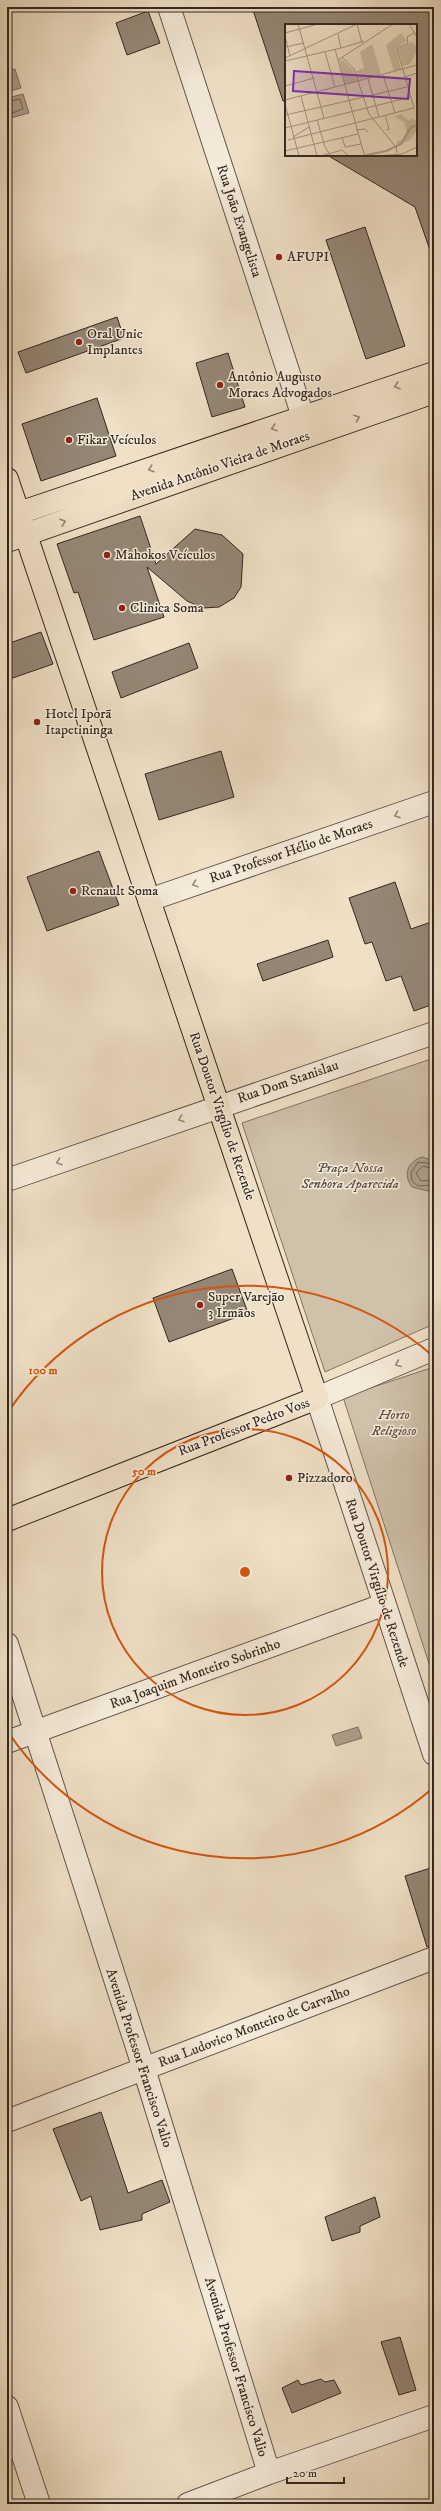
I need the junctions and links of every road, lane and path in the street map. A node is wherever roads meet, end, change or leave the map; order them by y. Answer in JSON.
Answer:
{"nodes":[{"id":1,"x":169,"y":7,"type":"edge"},
{"id":2,"x":434,"y":373,"type":"edge"},
{"id":3,"x":434,"y":392,"type":"edge"},
{"id":4,"x":334,"y":418,"type":"junction"},
{"id":5,"x":306,"y":427,"type":"junction"},
{"id":6,"x":7,"y":479,"type":"edge"},
{"id":7,"x":13,"y":515,"type":"edge"},
{"id":8,"x":17,"y":538,"type":"edge"},
{"id":9,"x":433,"y":805,"type":"edge"},
{"id":10,"x":148,"y":900,"type":"junction"},
{"id":11,"x":434,"y":1033,"type":"edge"},
{"id":12,"x":218,"y":1106,"type":"junction"},
{"id":13,"x":7,"y":1180,"type":"edge"},
{"id":14,"x":434,"y":1349,"type":"edge"},
{"id":15,"x":318,"y":1398,"type":"junction"},
{"id":16,"x":7,"y":1520,"type":"edge"},
{"id":17,"x":383,"y":1605,"type":"junction"},
{"id":18,"x":7,"y":1644,"type":"edge"},
{"id":19,"x":35,"y":1732,"type":"junction"},
{"id":20,"x":7,"y":1742,"type":"edge"},
{"id":21,"x":434,"y":1754,"type":"edge"},
{"id":22,"x":434,"y":1958,"type":"edge"},
{"id":23,"x":144,"y":2069,"type":"junction"},
{"id":24,"x":7,"y":2121,"type":"edge"},
{"id":25,"x":7,"y":2407,"type":"edge"},
{"id":26,"x":434,"y":2416,"type":"edge"},
{"id":27,"x":269,"y":2473,"type":"junction"},
{"id":28,"x":39,"y":2504,"type":"edge"},
{"id":29,"x":188,"y":2504,"type":"edge"}],
"edges":[{"from":1,"to":5,"type":"street","name":"Rua João Evangelista"},
{"from":2,"to":4,"type":"main road","name":"Avenida Antônio Vieira de Moraes","one_way":true},
{"from":4,"to":3,"type":"main road","name":"Avenida Antônio Vieira de Moraes","one_way":true},
{"from":4,"to":5,"type":"main road","name":"Avenida Antônio Vieira de Moraes"},
{"from":5,"to":7,"type":"main road","name":"Avenida Antônio Vieira de Moraes","one_way":true},
{"from":8,"to":5,"type":"main road","name":"Avenida Antônio Vieira de Moraes","one_way":true},
{"from":6,"to":7,"type":"main road","name":"Rua Doutor Virgílio de Rezende"},
{"from":7,"to":8,"type":"main road","name":"Rua Doutor Virgílio de Rezende"},
{"from":8,"to":10,"type":"main road","name":"Rua Doutor Virgílio de Rezende"},
{"from":9,"to":10,"type":"street","name":"Rua Professor Hélio de Moraes","one_way":true},
{"from":10,"to":12,"type":"main road","name":"Rua Doutor Virgílio de Rezende"},
{"from":11,"to":12,"type":"street","name":"Rua Dom Stanislau"},
{"from":12,"to":13,"type":"street","name":"Rua Dom Stanislau","one_way":true},
{"from":12,"to":15,"type":"main road","name":"Rua Doutor Virgílio de Rezende"},
{"from":14,"to":15,"type":"street","name":"Rua Professor Pedro Voss","one_way":true},
{"from":15,"to":16,"type":"main road","name":"Rua Professor Pedro Voss"},
{"from":15,"to":17,"type":"street","name":"Rua Doutor Virgílio de Rezende"},
{"from":17,"to":19,"type":"street","name":"Rua Joaquim Monteiro Sobrinho"},
{"from":17,"to":21,"type":"street","name":"Rua Doutor Virgílio de Rezende"},
{"from":18,"to":19,"type":"street","name":"Avenida Professor Francisco Valio"},
{"from":19,"to":20,"type":"street","name":"Rua Joaquim Monteiro Sobrinho"},
{"from":19,"to":23,"type":"street","name":"Avenida Professor Francisco Valio"},
{"from":22,"to":23,"type":"street","name":"Rua Ludovico Monteiro de Carvalho"},
{"from":23,"to":24,"type":"street","name":"Rua Ludovico Monteiro de Carvalho"},
{"from":23,"to":27,"type":"street","name":"Avenida Professor Francisco Valio"},
{"from":25,"to":28,"type":"street"},
{"from":26,"to":27,"type":"street"},
{"from":27,"to":29,"type":"street"}]}
